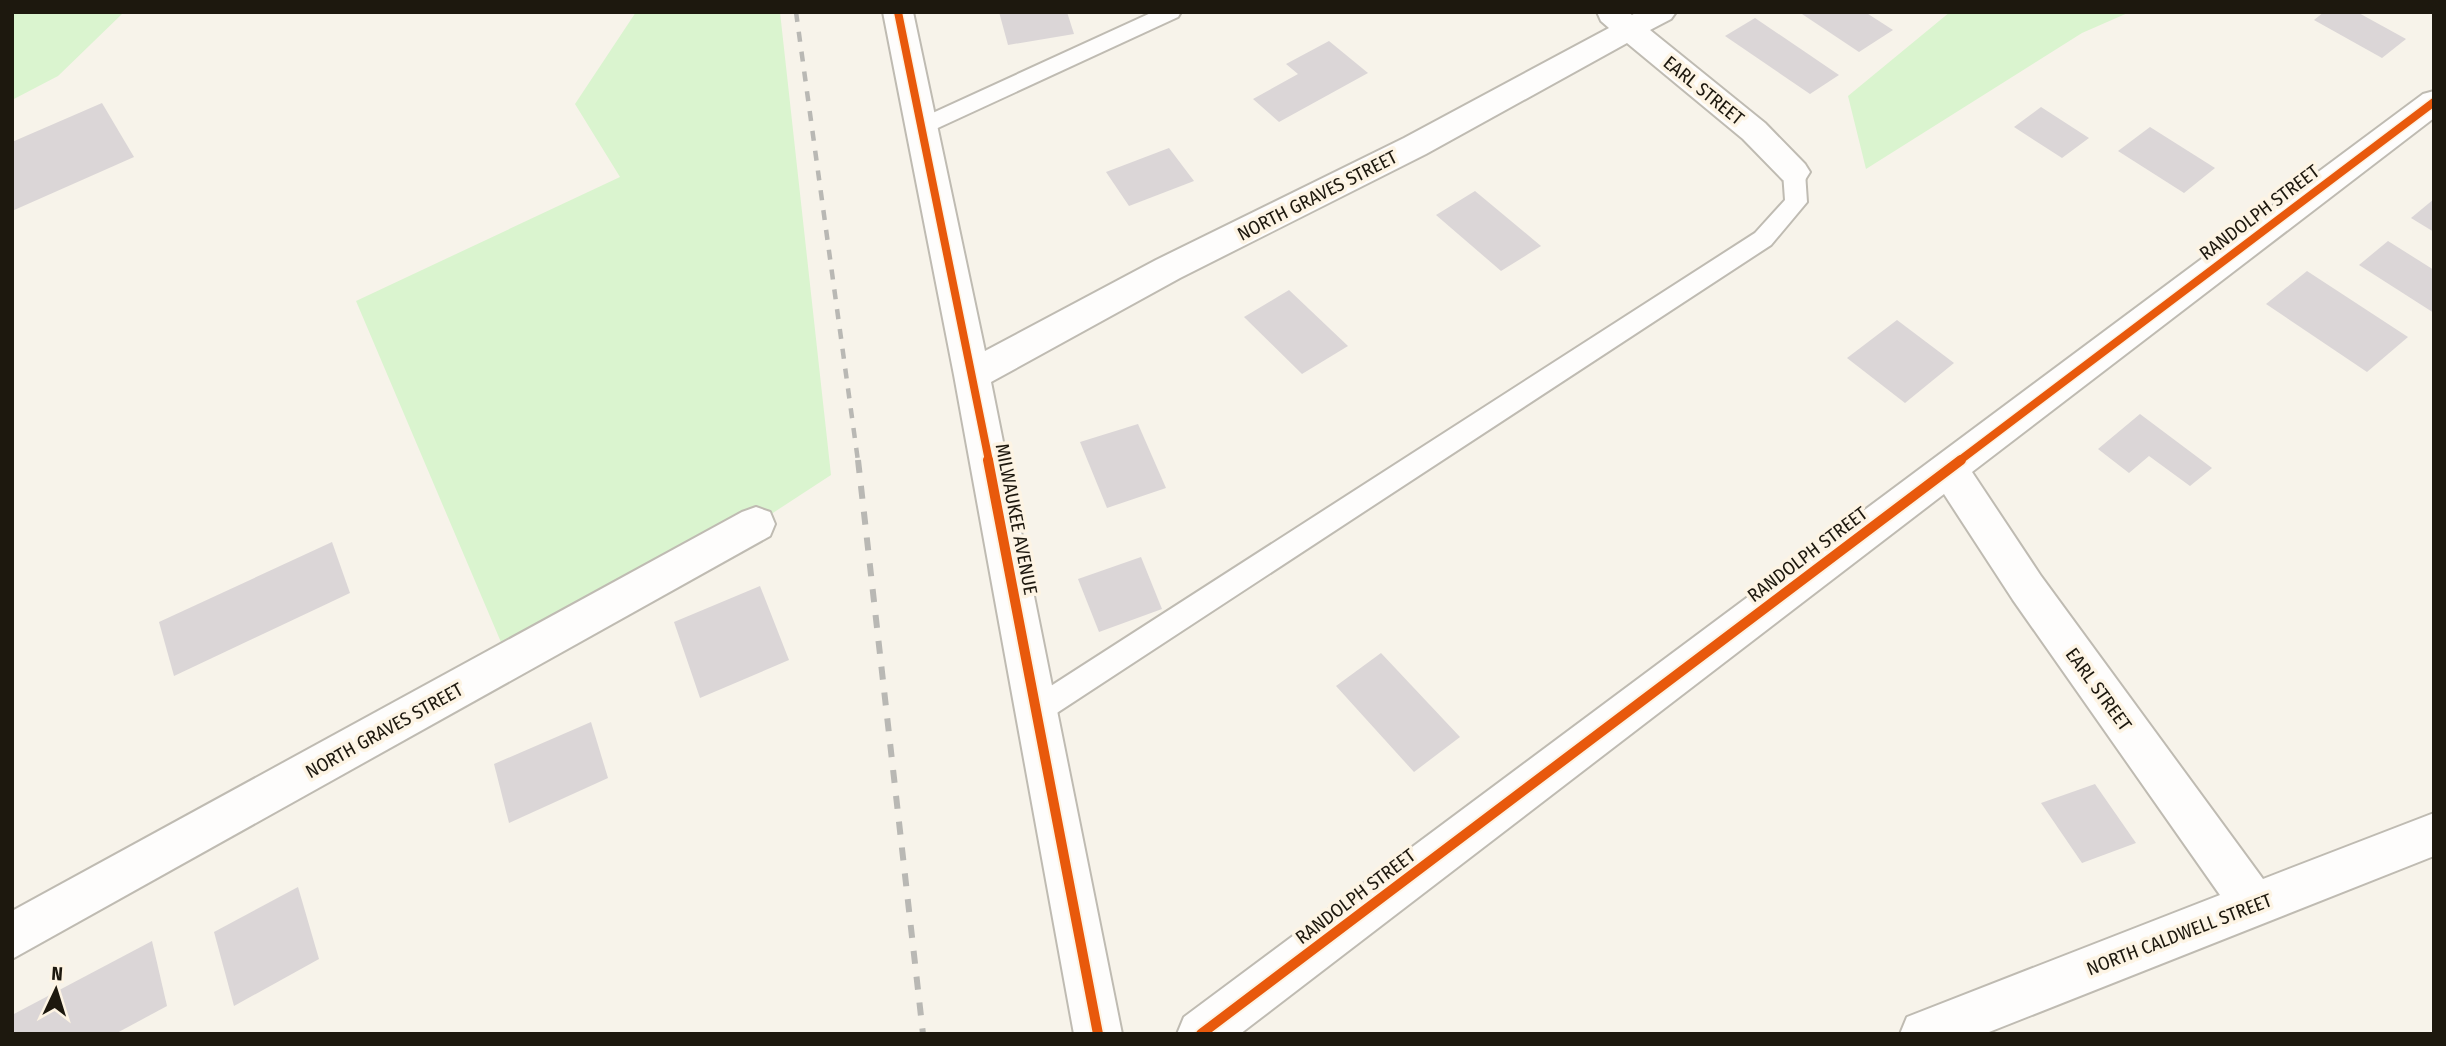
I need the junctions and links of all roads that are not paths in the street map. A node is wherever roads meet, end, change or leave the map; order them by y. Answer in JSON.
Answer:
{"nodes":[{"id":1,"x":898,"y":12,"type":"edge"},
{"id":2,"x":1171,"y":12,"type":"edge"},
{"id":3,"x":1661,"y":12,"type":"edge"},
{"id":4,"x":1620,"y":21,"type":"edge"},
{"id":5,"x":2434,"y":102,"type":"edge"},
{"id":6,"x":921,"y":127,"type":"junction"},
{"id":7,"x":1794,"y":172,"type":"joint"},
{"id":8,"x":972,"y":375,"type":"junction"},
{"id":9,"x":1949,"y":469,"type":"junction"},
{"id":10,"x":756,"y":524,"type":"dead end"},
{"id":11,"x":1036,"y":711,"type":"junction"},
{"id":12,"x":2434,"y":834,"type":"edge"},
{"id":13,"x":2254,"y":905,"type":"junction"},
{"id":14,"x":12,"y":936,"type":"edge"},
{"id":15,"x":1098,"y":1034,"type":"edge"},
{"id":16,"x":1201,"y":1034,"type":"edge"},
{"id":17,"x":1924,"y":1034,"type":"edge"}],
"edges":[{"from":1,"to":6,"type":"street","name":"MILWAUKEE AVENUE"},
{"from":2,"to":6,"type":"lane"},
{"from":3,"to":4,"type":"street","name":"NORTH GRAVES STREET"},
{"from":4,"to":7,"type":"street","name":"EARL STREET"},
{"from":4,"to":8,"type":"street","name":"NORTH GRAVES STREET"},
{"from":5,"to":9,"type":"street","name":"RANDOLPH STREET"},
{"from":6,"to":8,"type":"street","name":"MILWAUKEE AVENUE"},
{"from":7,"to":11,"type":"lane"},
{"from":8,"to":11,"type":"street","name":"MILWAUKEE AVENUE"},
{"from":9,"to":13,"type":"street","name":"EARL STREET"},
{"from":9,"to":16,"type":"street","name":"RANDOLPH STREET"},
{"from":10,"to":14,"type":"street","name":"NORTH GRAVES STREET"},
{"from":11,"to":15,"type":"street","name":"MILWAUKEE AVENUE"},
{"from":12,"to":13,"type":"street","name":"NORTH CALDWELL STREET"},
{"from":13,"to":17,"type":"street","name":"NORTH CALDWELL STREET"}]}
